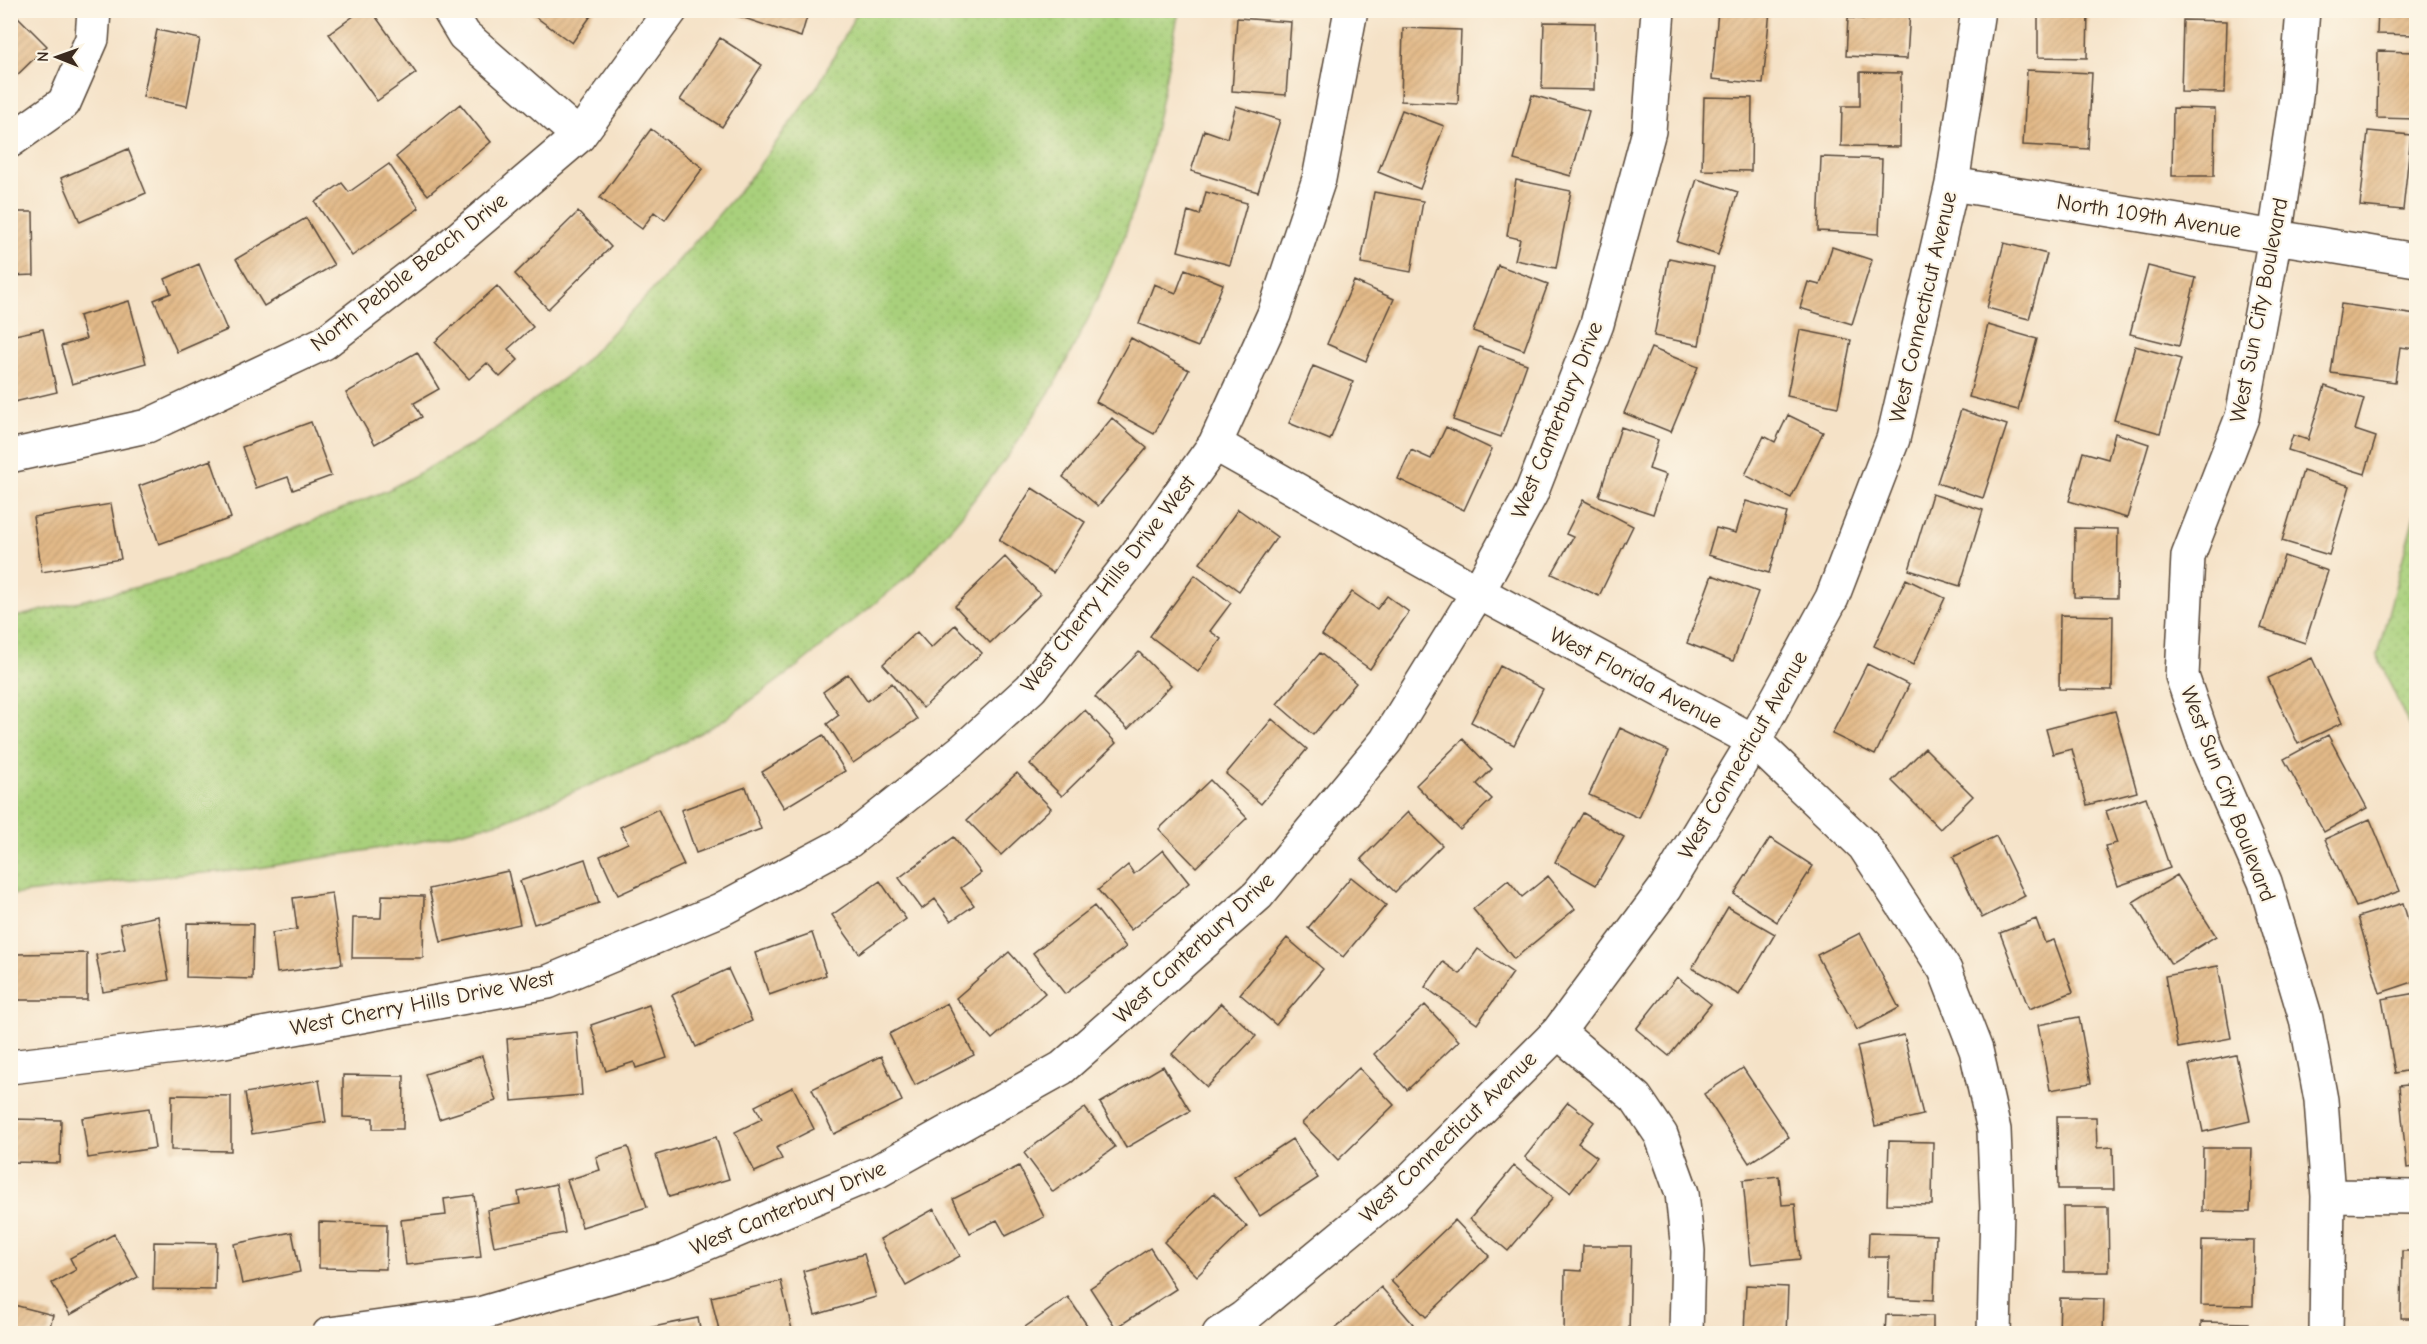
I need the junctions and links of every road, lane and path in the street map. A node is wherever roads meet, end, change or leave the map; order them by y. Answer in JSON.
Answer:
{"nodes":[{"id":1,"x":94,"y":10,"type":"edge"},
{"id":2,"x":449,"y":10,"type":"edge"},
{"id":3,"x":671,"y":10,"type":"edge"},
{"id":4,"x":1351,"y":10,"type":"edge"},
{"id":5,"x":1658,"y":10,"type":"edge"},
{"id":6,"x":1978,"y":10,"type":"edge"},
{"id":7,"x":2303,"y":10,"type":"edge"},
{"id":8,"x":579,"y":136,"type":"junction"},
{"id":9,"x":10,"y":141,"type":"edge"},
{"id":10,"x":1952,"y":184,"type":"junction"},
{"id":11,"x":2276,"y":237,"type":"junction"},
{"id":12,"x":2416,"y":260,"type":"edge"},
{"id":13,"x":1215,"y":444,"type":"junction"},
{"id":14,"x":10,"y":456,"type":"edge"},
{"id":15,"x":1478,"y":592,"type":"junction"},
{"id":16,"x":1754,"y":741,"type":"junction"},
{"id":17,"x":1558,"y":1032,"type":"junction"},
{"id":18,"x":10,"y":1067,"type":"edge"},
{"id":19,"x":2328,"y":1196,"type":"junction"},
{"id":20,"x":2416,"y":1197,"type":"edge"},
{"id":21,"x":329,"y":1334,"type":"edge"},
{"id":22,"x":1219,"y":1334,"type":"edge"},
{"id":23,"x":1686,"y":1334,"type":"edge"},
{"id":24,"x":1994,"y":1334,"type":"edge"},
{"id":25,"x":2326,"y":1334,"type":"edge"}],
"edges":[{"from":1,"to":9,"type":"street"},
{"from":2,"to":8,"type":"street"},
{"from":3,"to":8,"type":"street","name":"North Pebble Beach Drive"},
{"from":4,"to":13,"type":"street","name":"West Cherry Hills Drive West"},
{"from":5,"to":15,"type":"street","name":"West Canterbury Drive"},
{"from":6,"to":10,"type":"street","name":"West Connecticut Avenue"},
{"from":7,"to":11,"type":"street","name":"West Sun City Boulevard"},
{"from":8,"to":14,"type":"street","name":"North Pebble Beach Drive"},
{"from":10,"to":11,"type":"street","name":"North 109th Avenue"},
{"from":10,"to":16,"type":"street","name":"West Connecticut Avenue"},
{"from":11,"to":12,"type":"street","name":"North 109th Avenue"},
{"from":11,"to":19,"type":"street","name":"West Sun City Boulevard"},
{"from":13,"to":15,"type":"street","name":"West Florida Avenue"},
{"from":13,"to":18,"type":"street","name":"West Cherry Hills Drive West"},
{"from":15,"to":16,"type":"street","name":"West Florida Avenue"},
{"from":15,"to":21,"type":"street","name":"West Canterbury Drive"},
{"from":16,"to":17,"type":"street","name":"West Connecticut Avenue"},
{"from":16,"to":24,"type":"street","name":"West Florida Avenue"},
{"from":17,"to":22,"type":"street","name":"West Connecticut Avenue"},
{"from":17,"to":23,"type":"street"},
{"from":19,"to":20,"type":"street"},
{"from":19,"to":25,"type":"street","name":"West Sun City Boulevard"}]}
